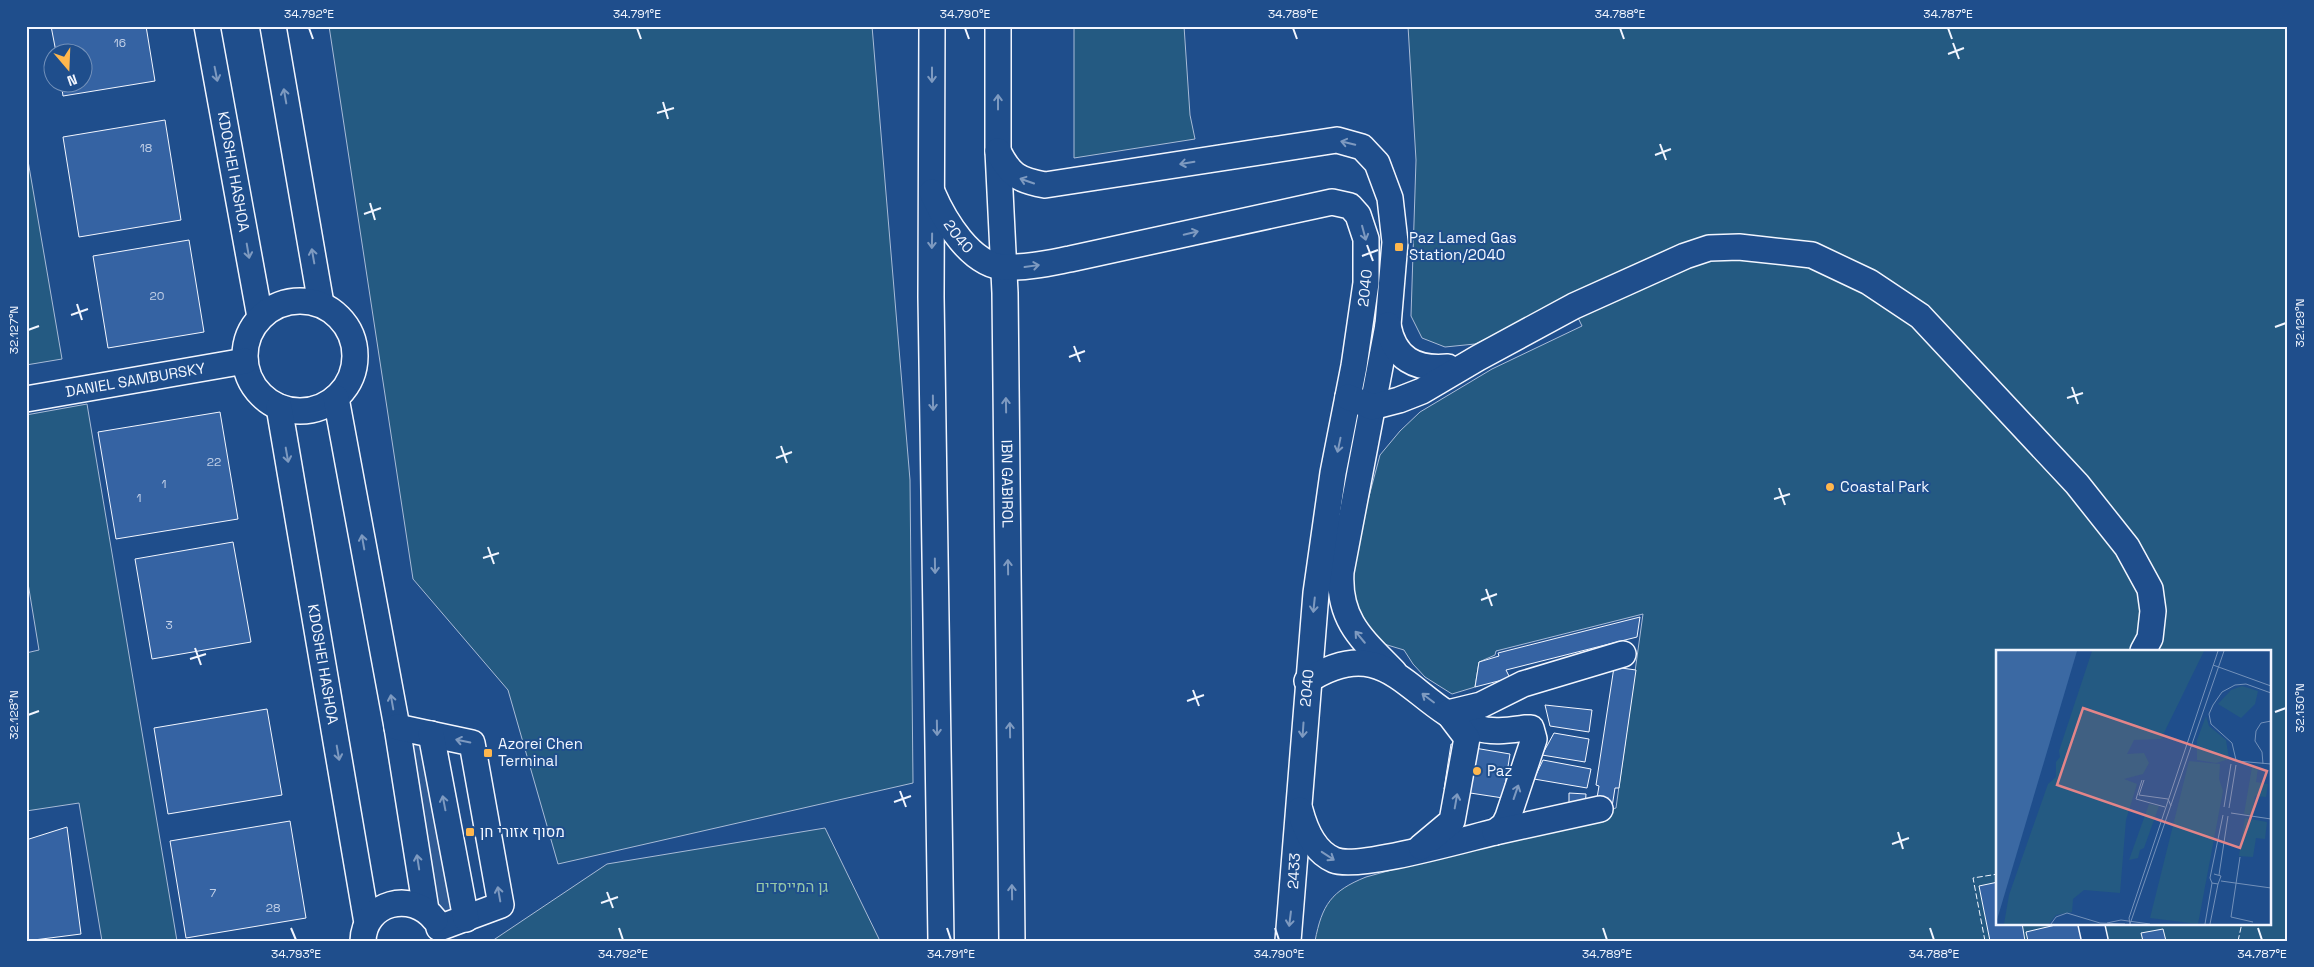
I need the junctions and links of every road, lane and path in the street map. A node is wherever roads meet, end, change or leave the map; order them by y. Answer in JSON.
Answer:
{"nodes":[{"id":1,"x":207,"y":26,"type":"edge"},
{"id":2,"x":273,"y":26,"type":"edge"},
{"id":3,"x":932,"y":26,"type":"edge"},
{"id":4,"x":998,"y":26,"type":"edge"},
{"id":5,"x":998,"y":151,"type":"junction"},
{"id":6,"x":932,"y":192,"type":"junction"},
{"id":7,"x":1003,"y":267,"type":"junction"},
{"id":8,"x":321,"y":304,"type":"junction"},
{"id":9,"x":260,"y":317,"type":"junction"},
{"id":10,"x":1388,"y":325,"type":"junction"},
{"id":11,"x":1478,"y":358,"type":"junction"},
{"id":12,"x":245,"y":361,"type":"junction"},
{"id":13,"x":1448,"y":367,"type":"junction"},
{"id":14,"x":1348,"y":397,"type":"junction"},
{"id":15,"x":336,"y":398,"type":"junction"},
{"id":16,"x":1373,"y":398,"type":"junction"},
{"id":17,"x":26,"y":399,"type":"edge"},
{"id":18,"x":279,"y":407,"type":"junction"},
{"id":19,"x":2144,"y":650,"type":"edge"},
{"id":20,"x":1623,"y":654,"type":"dead end"},
{"id":21,"x":1394,"y":672,"type":"junction"},
{"id":22,"x":1307,"y":682,"type":"junction"},
{"id":23,"x":1448,"y":713,"type":"junction"},
{"id":24,"x":397,"y":727,"type":"junction"},
{"id":25,"x":431,"y":734,"type":"junction"},
{"id":26,"x":1298,"y":801,"type":"junction"},
{"id":27,"x":1600,"y":809,"type":"dead end"},
{"id":28,"x":1495,"y":832,"type":"junction"},
{"id":29,"x":1417,"y":850,"type":"junction"},
{"id":30,"x":466,"y":919,"type":"junction"},
{"id":31,"x":2092,"y":924,"type":"edge"},
{"id":32,"x":435,"y":926,"type":"edge"},
{"id":33,"x":365,"y":932,"type":"edge"},
{"id":34,"x":941,"y":941,"type":"edge"},
{"id":35,"x":1012,"y":941,"type":"edge"},
{"id":36,"x":1288,"y":941,"type":"edge"},
{"id":37,"x":2096,"y":941,"type":"edge"}],
"edges":[{"from":1,"to":9,"type":"street","name":"KDOSHEI HASHOA","one_way":true},
{"from":8,"to":2,"type":"street","one_way":true},
{"from":3,"to":6,"type":"street","one_way":true},
{"from":5,"to":4,"type":"street","name":"IBN GABIROL","one_way":true},
{"from":5,"to":7,"type":"street","name":"IBN GABIROL"},
{"from":10,"to":5,"type":"street","name":"2040","one_way":true},
{"from":6,"to":7,"type":"street","name":"2040"},
{"from":6,"to":34,"type":"street","one_way":true},
{"from":7,"to":14,"type":"street","name":"2040","one_way":true},
{"from":35,"to":7,"type":"street","name":"IBN GABIROL","one_way":true},
{"from":8,"to":9,"type":"street"},
{"from":8,"to":15,"type":"street"},
{"from":9,"to":12,"type":"street"},
{"from":10,"to":13,"type":"street"},
{"from":10,"to":16,"type":"street","name":"2040"},
{"from":11,"to":13,"type":"street"},
{"from":11,"to":16,"type":"street"},
{"from":11,"to":19,"type":"street"},
{"from":12,"to":17,"type":"street","name":"DANIEL SAMBURSKY"},
{"from":12,"to":18,"type":"street"},
{"from":13,"to":16,"type":"street"},
{"from":14,"to":16,"type":"street"},
{"from":14,"to":22,"type":"street","name":"2040","one_way":true},
{"from":15,"to":18,"type":"street"},
{"from":24,"to":15,"type":"street","one_way":true},
{"from":21,"to":16,"type":"street","name":"2040","one_way":true},
{"from":18,"to":33,"type":"street","name":"KDOSHEI HASHOA","one_way":true},
{"from":20,"to":23,"type":"street"},
{"from":21,"to":22,"type":"street"},
{"from":23,"to":21,"type":"street","one_way":true},
{"from":22,"to":26,"type":"street","name":"2040","one_way":true},
{"from":28,"to":23,"type":"street","one_way":true},
{"from":29,"to":23,"type":"street","one_way":true},
{"from":24,"to":25,"type":"street"},
{"from":32,"to":24,"type":"street","one_way":true},
{"from":30,"to":25,"type":"street","one_way":true},
{"from":30,"to":25,"type":"street","one_way":true},
{"from":26,"to":29,"type":"street","one_way":true},
{"from":26,"to":36,"type":"street","name":"2433","one_way":true},
{"from":27,"to":28,"type":"street"},
{"from":28,"to":29,"type":"street"},
{"from":30,"to":32,"type":"street"},
{"from":31,"to":37,"type":"street"},
{"from":32,"to":33,"type":"street"}]}
